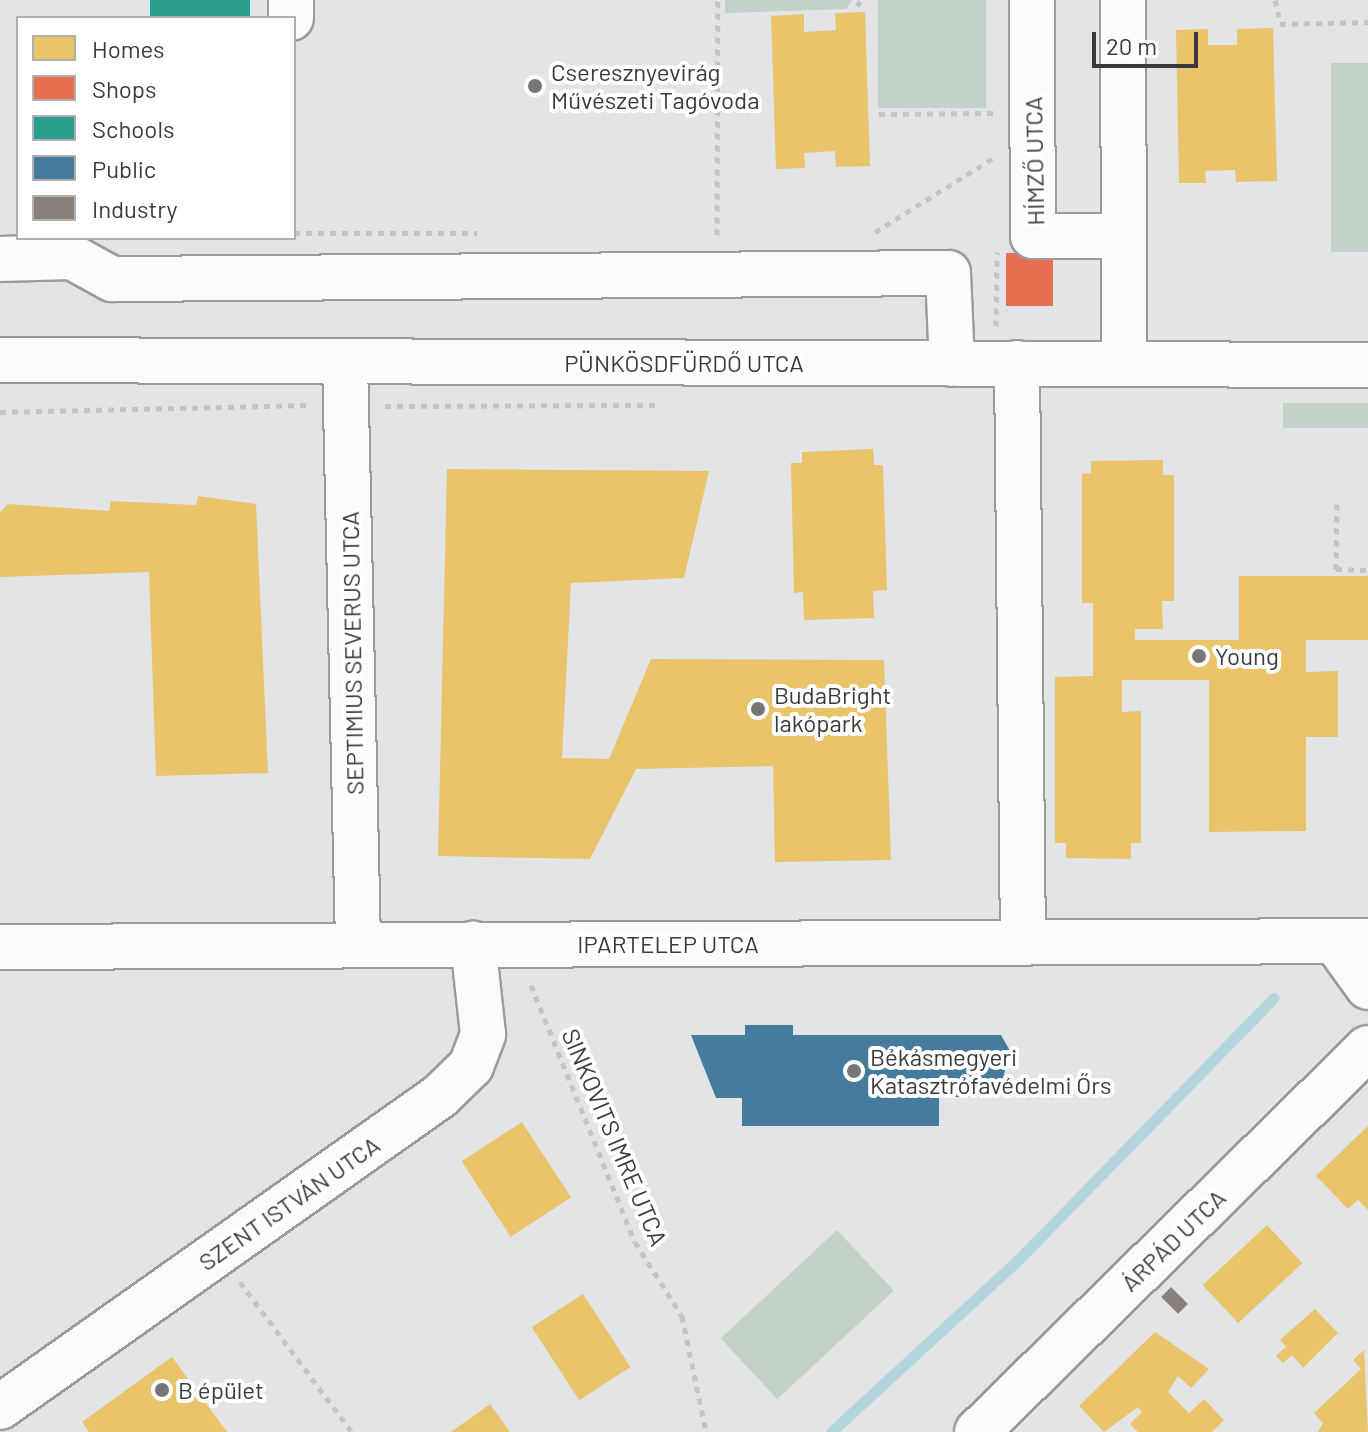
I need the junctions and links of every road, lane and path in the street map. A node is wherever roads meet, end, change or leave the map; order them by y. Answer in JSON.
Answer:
{"nodes":[{"id":1,"x":718,"y":0,"type":"edge"},
{"id":2,"x":1032,"y":0,"type":"edge"},
{"id":3,"x":1123,"y":0,"type":"edge"},
{"id":4,"x":1275,"y":0,"type":"edge"},
{"id":5,"x":1368,"y":22,"type":"edge"},
{"id":6,"x":997,"y":98,"type":"dead end"},
{"id":7,"x":997,"y":113,"type":"junction"},
{"id":8,"x":879,"y":114,"type":"dead end"},
{"id":9,"x":997,"y":127,"type":"dead end"},
{"id":10,"x":998,"y":141,"type":"dead end"},
{"id":11,"x":482,"y":233,"type":"dead end"},
{"id":12,"x":702,"y":233,"type":"dead end"},
{"id":13,"x":717,"y":233,"type":"junction"},
{"id":14,"x":733,"y":233,"type":"dead end"},
{"id":15,"x":857,"y":233,"type":"dead end"},
{"id":16,"x":1122,"y":236,"type":"junction"},
{"id":17,"x":293,"y":249,"type":"edge"},
{"id":18,"x":0,"y":259,"type":"edge"},
{"id":19,"x":718,"y":276,"type":"junction"},
{"id":20,"x":0,"y":360,"type":"edge"},
{"id":21,"x":345,"y":361,"type":"junction"},
{"id":22,"x":1017,"y":363,"type":"junction"},
{"id":23,"x":952,"y":364,"type":"junction"},
{"id":24,"x":1124,"y":364,"type":"junction"},
{"id":25,"x":1368,"y":365,"type":"edge"},
{"id":26,"x":1337,"y":504,"type":"dead end"},
{"id":27,"x":1368,"y":570,"type":"edge"},
{"id":28,"x":1352,"y":942,"type":"edge"},
{"id":29,"x":1023,"y":943,"type":"junction"},
{"id":30,"x":473,"y":944,"type":"junction"},
{"id":31,"x":358,"y":945,"type":"junction"},
{"id":32,"x":521,"y":945,"type":"junction"},
{"id":33,"x":0,"y":947,"type":"edge"},
{"id":34,"x":1368,"y":987,"type":"edge"},
{"id":35,"x":1368,"y":1048,"type":"edge"},
{"id":36,"x":216,"y":1254,"type":"junction"},
{"id":37,"x":0,"y":1407,"type":"edge"},
{"id":38,"x":352,"y":1432,"type":"edge"},
{"id":39,"x":706,"y":1432,"type":"edge"},
{"id":40,"x":977,"y":1432,"type":"edge"}],
"edges":[{"from":1,"to":13,"type":"path"},
{"from":2,"to":16,"type":"street","name":"HÍMZŐ UTCA"},
{"from":3,"to":16,"type":"street"},
{"from":4,"to":5,"type":"path"},
{"from":6,"to":7,"type":"path"},
{"from":7,"to":8,"type":"path"},
{"from":7,"to":9,"type":"path"},
{"from":10,"to":15,"type":"path"},
{"from":11,"to":17,"type":"path"},
{"from":12,"to":13,"type":"path"},
{"from":13,"to":14,"type":"path"},
{"from":13,"to":19,"type":"path"},
{"from":16,"to":24,"type":"street"},
{"from":17,"to":18,"type":"street"},
{"from":17,"to":19,"type":"street"},
{"from":19,"to":23,"type":"street"},
{"from":20,"to":21,"type":"street","name":"PÜNKÖSDFÜRDŐ UTCA"},
{"from":21,"to":23,"type":"street","name":"PÜNKÖSDFÜRDŐ UTCA"},
{"from":21,"to":31,"type":"street","name":"SEPTIMIUS SEVERUS UTCA"},
{"from":22,"to":23,"type":"street","name":"PÜNKÖSDFÜRDŐ UTCA"},
{"from":22,"to":24,"type":"street","name":"PÜNKÖSDFÜRDŐ UTCA"},
{"from":22,"to":29,"type":"street"},
{"from":24,"to":25,"type":"street","name":"PÜNKÖSDFÜRDŐ UTCA"},
{"from":26,"to":27,"type":"path"},
{"from":28,"to":29,"type":"street","name":"IPARTELEP UTCA"},
{"from":28,"to":34,"type":"street","name":"IPARTELEP UTCA"},
{"from":29,"to":32,"type":"street","name":"IPARTELEP UTCA"},
{"from":30,"to":31,"type":"street","name":"IPARTELEP UTCA"},
{"from":30,"to":32,"type":"street","name":"IPARTELEP UTCA"},
{"from":30,"to":36,"type":"street","name":"SZENT ISTVÁN UTCA"},
{"from":31,"to":33,"type":"street","name":"IPARTELEP UTCA"},
{"from":32,"to":39,"type":"path","name":"SINKOVITS IMRE UTCA"},
{"from":35,"to":40,"type":"street","name":"ÁRPÁD UTCA"},
{"from":36,"to":37,"type":"street","name":"SZENT ISTVÁN UTCA"},
{"from":36,"to":38,"type":"path"}]}
